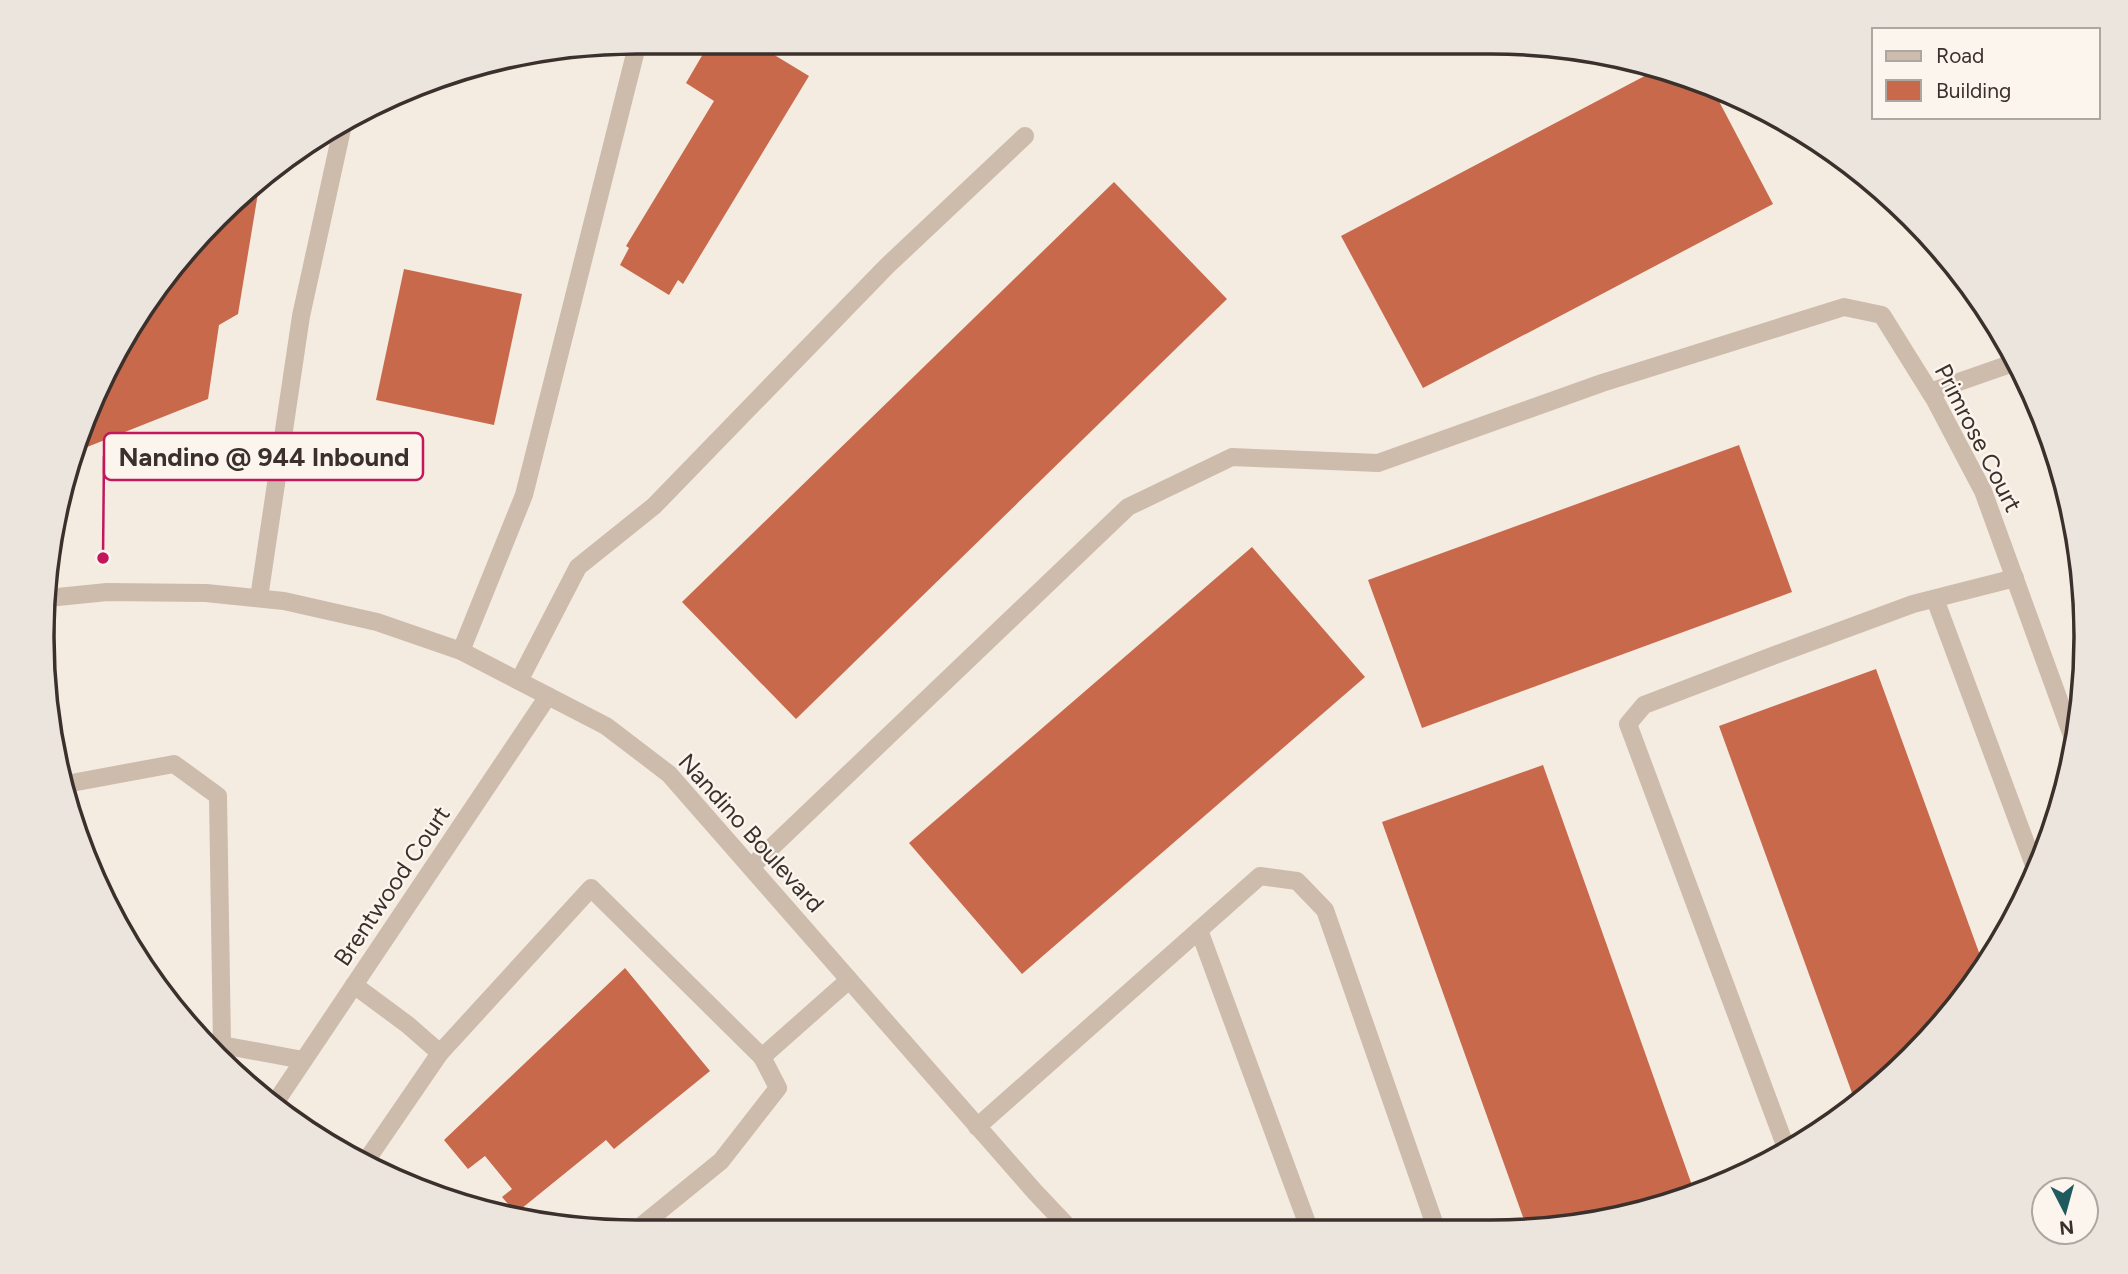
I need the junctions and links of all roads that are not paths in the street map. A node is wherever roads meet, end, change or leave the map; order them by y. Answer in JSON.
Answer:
{"nodes":[{"id":1,"x":635,"y":54,"type":"edge"},
{"id":2,"x":341,"y":135,"type":"edge"},
{"id":3,"x":1025,"y":136,"type":"dead end"},
{"id":4,"x":2006,"y":365,"type":"edge"},
{"id":5,"x":1930,"y":392,"type":"junction"},
{"id":6,"x":2015,"y":578,"type":"junction"},
{"id":7,"x":55,"y":597,"type":"edge"},
{"id":8,"x":259,"y":598,"type":"junction"},
{"id":9,"x":1935,"y":599,"type":"junction"},
{"id":10,"x":461,"y":651,"type":"junction"},
{"id":11,"x":519,"y":681,"type":"junction"},
{"id":12,"x":548,"y":696,"type":"junction"},
{"id":13,"x":2068,"y":721,"type":"edge"},
{"id":14,"x":73,"y":783,"type":"edge"},
{"id":15,"x":2030,"y":857,"type":"edge"},
{"id":16,"x":751,"y":867,"type":"junction"},
{"id":17,"x":1199,"y":930,"type":"junction"},
{"id":18,"x":849,"y":980,"type":"junction"},
{"id":19,"x":354,"y":985,"type":"junction"},
{"id":20,"x":220,"y":1044,"type":"edge"},
{"id":21,"x":223,"y":1046,"type":"edge"},
{"id":22,"x":440,"y":1053,"type":"junction"},
{"id":23,"x":762,"y":1057,"type":"junction"},
{"id":24,"x":303,"y":1060,"type":"junction"},
{"id":25,"x":279,"y":1096,"type":"edge"},
{"id":26,"x":977,"y":1127,"type":"junction"},
{"id":27,"x":1784,"y":1141,"type":"edge"},
{"id":28,"x":370,"y":1155,"type":"edge"},
{"id":29,"x":648,"y":1220,"type":"edge"},
{"id":30,"x":1062,"y":1220,"type":"edge"},
{"id":31,"x":1306,"y":1220,"type":"edge"},
{"id":32,"x":1433,"y":1220,"type":"edge"}],
"edges":[{"from":1,"to":10,"type":"street"},
{"from":2,"to":8,"type":"street"},
{"from":3,"to":11,"type":"street"},
{"from":4,"to":5,"type":"street"},
{"from":5,"to":6,"type":"street","name":"Primrose Court"},
{"from":5,"to":16,"type":"street","name":"Primrose Court"},
{"from":6,"to":9,"type":"street"},
{"from":6,"to":13,"type":"street","name":"Primrose Court"},
{"from":7,"to":8,"type":"street","name":"Nandino Boulevard"},
{"from":8,"to":10,"type":"street","name":"Nandino Boulevard"},
{"from":9,"to":15,"type":"street"},
{"from":9,"to":27,"type":"street"},
{"from":10,"to":11,"type":"street","name":"Nandino Boulevard"},
{"from":11,"to":12,"type":"street","name":"Nandino Boulevard"},
{"from":12,"to":16,"type":"street","name":"Nandino Boulevard"},
{"from":12,"to":19,"type":"street","name":"Brentwood Court"},
{"from":14,"to":20,"type":"street"},
{"from":16,"to":18,"type":"street","name":"Nandino Boulevard"},
{"from":17,"to":26,"type":"street"},
{"from":17,"to":31,"type":"street"},
{"from":17,"to":32,"type":"street"},
{"from":18,"to":23,"type":"street"},
{"from":18,"to":26,"type":"street","name":"Nandino Boulevard"},
{"from":19,"to":22,"type":"street"},
{"from":19,"to":24,"type":"street","name":"Brentwood Court"},
{"from":21,"to":24,"type":"street"},
{"from":22,"to":23,"type":"street"},
{"from":22,"to":28,"type":"street"},
{"from":23,"to":29,"type":"street"},
{"from":24,"to":25,"type":"street","name":"Brentwood Court"},
{"from":26,"to":30,"type":"street","name":"Nandino Boulevard"}]}
